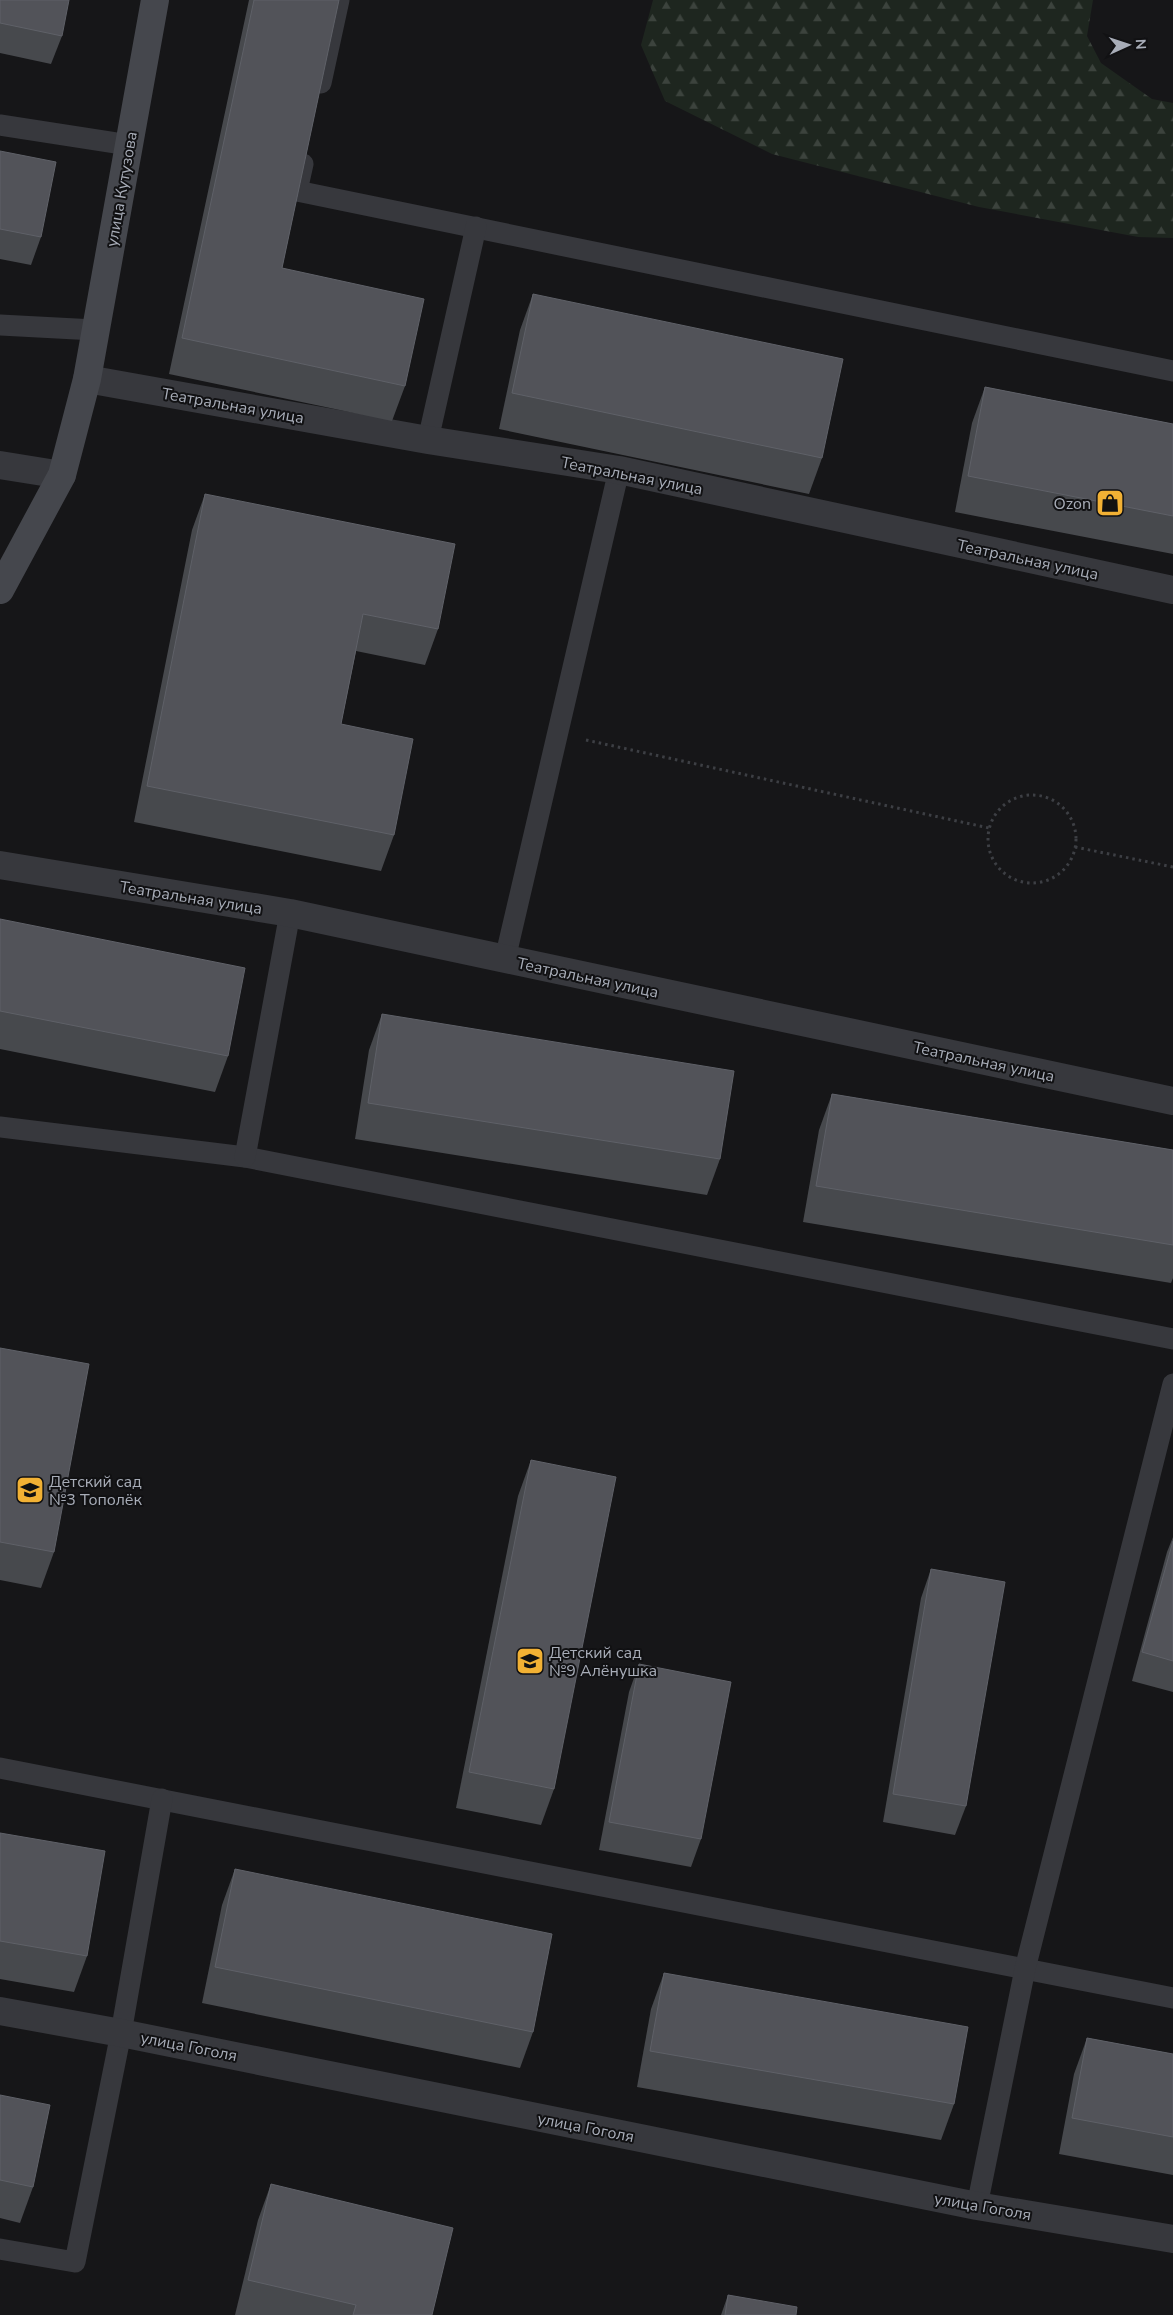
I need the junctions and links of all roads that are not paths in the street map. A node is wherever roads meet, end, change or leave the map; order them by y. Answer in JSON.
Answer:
{"nodes":[{"id":1,"x":155,"y":0,"type":"edge"},
{"id":2,"x":340,"y":0,"type":"edge"},
{"id":3,"x":316,"y":105,"type":"edge"},
{"id":4,"x":0,"y":125,"type":"edge"},
{"id":5,"x":308,"y":143,"type":"edge"},
{"id":6,"x":129,"y":145,"type":"junction"},
{"id":7,"x":476,"y":228,"type":"junction"},
{"id":8,"x":0,"y":325,"type":"edge"},
{"id":9,"x":95,"y":330,"type":"junction"},
{"id":10,"x":1173,"y":371,"type":"edge"},
{"id":11,"x":87,"y":379,"type":"junction"},
{"id":12,"x":428,"y":440,"type":"junction"},
{"id":13,"x":0,"y":465,"type":"edge"},
{"id":14,"x":619,"y":470,"type":"junction"},
{"id":15,"x":62,"y":475,"type":"junction"},
{"id":16,"x":0,"y":590,"type":"edge"},
{"id":17,"x":1173,"y":590,"type":"edge"},
{"id":18,"x":0,"y":865,"type":"edge"},
{"id":19,"x":290,"y":913,"type":"junction"},
{"id":20,"x":505,"y":959,"type":"junction"},
{"id":21,"x":1173,"y":1101,"type":"edge"},
{"id":22,"x":0,"y":1127,"type":"edge"},
{"id":23,"x":246,"y":1157,"type":"junction"},
{"id":24,"x":1173,"y":1339,"type":"edge"},
{"id":25,"x":1173,"y":1384,"type":"edge"},
{"id":26,"x":0,"y":1768,"type":"edge"},
{"id":27,"x":162,"y":1800,"type":"junction"},
{"id":28,"x":1025,"y":1969,"type":"junction"},
{"id":29,"x":1173,"y":1998,"type":"edge"},
{"id":30,"x":0,"y":2011,"type":"edge"},
{"id":31,"x":120,"y":2033,"type":"junction"},
{"id":32,"x":977,"y":2206,"type":"junction"},
{"id":33,"x":1173,"y":2239,"type":"edge"},
{"id":34,"x":0,"y":2249,"type":"edge"}],
"edges":[{"from":1,"to":6,"type":"street","name":"улица Кутузова"},
{"from":2,"to":3,"type":"lane"},
{"from":4,"to":6,"type":"lane"},
{"from":5,"to":7,"type":"lane"},
{"from":6,"to":9,"type":"street","name":"улица Кутузова"},
{"from":7,"to":10,"type":"lane"},
{"from":7,"to":12,"type":"lane"},
{"from":8,"to":9,"type":"lane"},
{"from":9,"to":11,"type":"street","name":"улица Кутузова"},
{"from":11,"to":12,"type":"street","name":"Театральная улица"},
{"from":11,"to":15,"type":"street","name":"улица Кутузова"},
{"from":12,"to":14,"type":"street","name":"Театральная улица"},
{"from":13,"to":15,"type":"street"},
{"from":14,"to":17,"type":"street","name":"Театральная улица"},
{"from":14,"to":20,"type":"lane"},
{"from":15,"to":16,"type":"street","name":"улица Кутузова"},
{"from":18,"to":19,"type":"street","name":"Театральная улица"},
{"from":19,"to":20,"type":"street","name":"Театральная улица"},
{"from":19,"to":23,"type":"lane"},
{"from":20,"to":21,"type":"street","name":"Театральная улица"},
{"from":22,"to":23,"type":"lane"},
{"from":23,"to":24,"type":"lane"},
{"from":25,"to":28,"type":"lane"},
{"from":26,"to":27,"type":"lane"},
{"from":27,"to":28,"type":"lane"},
{"from":27,"to":31,"type":"lane"},
{"from":28,"to":29,"type":"lane"},
{"from":28,"to":32,"type":"lane"},
{"from":30,"to":31,"type":"street","name":"улица Гоголя"},
{"from":31,"to":32,"type":"street","name":"улица Гоголя"},
{"from":31,"to":34,"type":"lane"},
{"from":32,"to":33,"type":"street","name":"улица Гоголя"}]}
